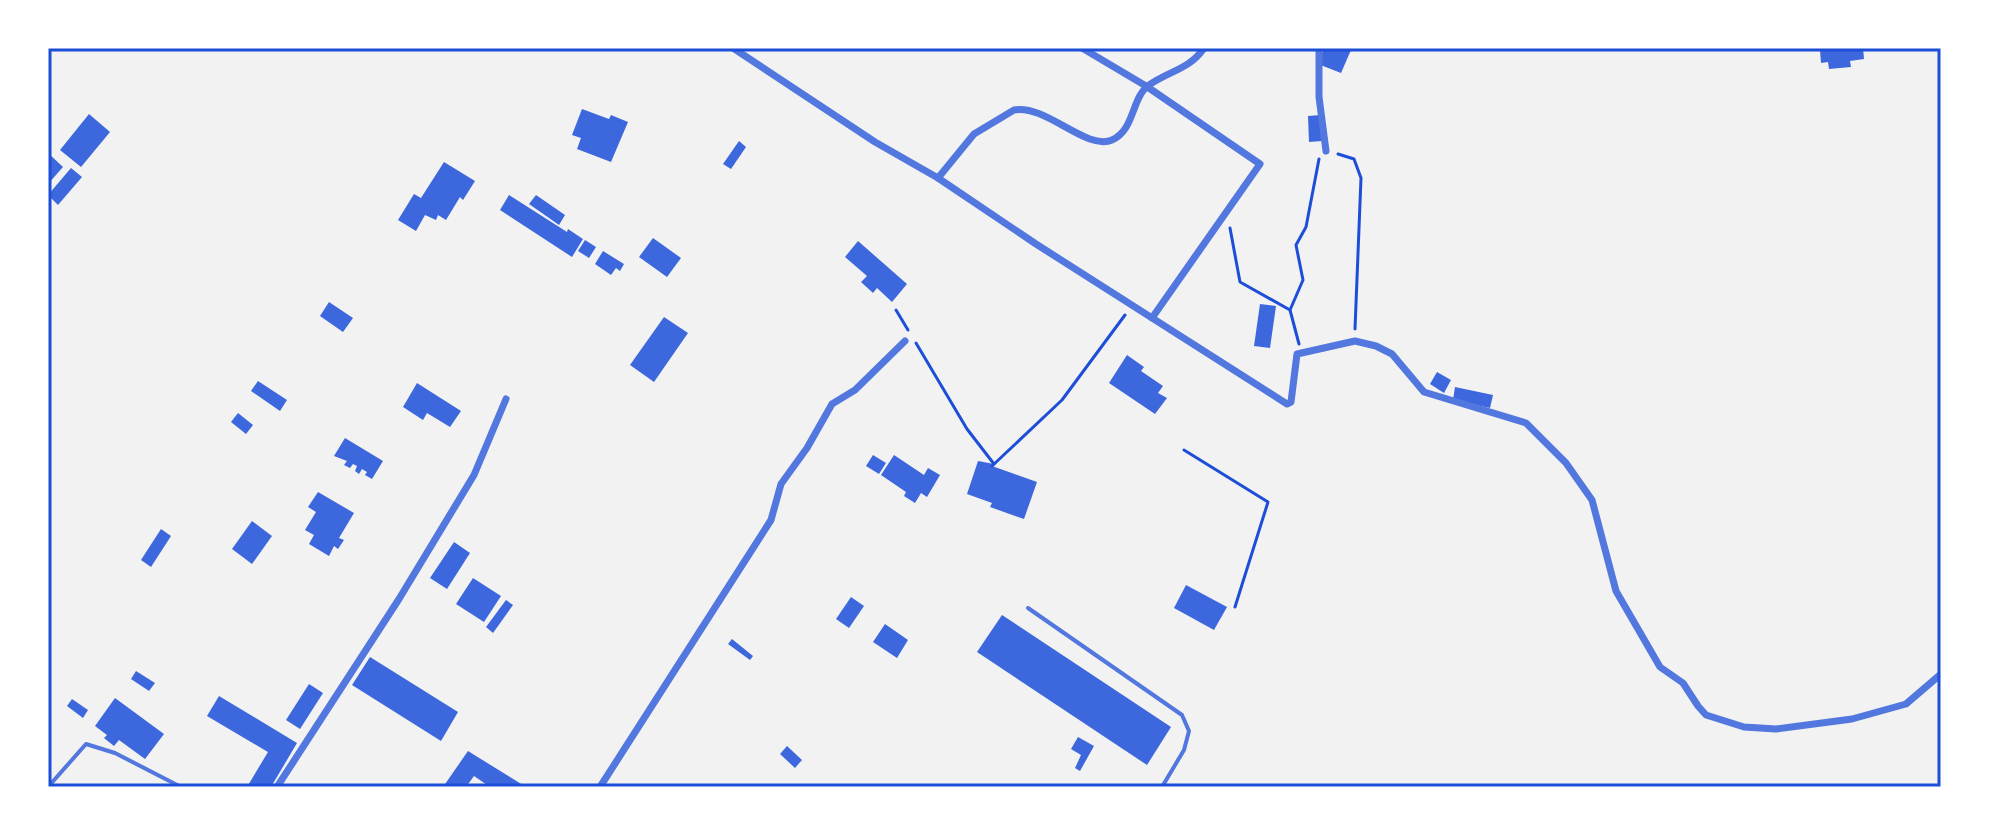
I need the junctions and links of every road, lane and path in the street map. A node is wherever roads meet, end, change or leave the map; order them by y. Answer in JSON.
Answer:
{"nodes":[{"id":1,"x":733,"y":48,"type":"edge"},
{"id":2,"x":1082,"y":48,"type":"edge"},
{"id":3,"x":1204,"y":48,"type":"edge"},
{"id":4,"x":1319,"y":48,"type":"edge"},
{"id":5,"x":1146,"y":86,"type":"junction"},
{"id":6,"x":1326,"y":151,"type":"junction"},
{"id":7,"x":938,"y":178,"type":"junction"},
{"id":8,"x":1227,"y":213,"type":"junction"},
{"id":9,"x":1132,"y":306,"type":"junction"},
{"id":10,"x":896,"y":310,"type":"dead end"},
{"id":11,"x":1290,"y":310,"type":"junction"},
{"id":12,"x":1152,"y":318,"type":"junction"},
{"id":13,"x":905,"y":341,"type":"dead end"},
{"id":14,"x":1355,"y":341,"type":"junction"},
{"id":15,"x":1301,"y":351,"type":"junction"},
{"id":16,"x":506,"y":399,"type":"dead end"},
{"id":17,"x":1184,"y":450,"type":"dead end"},
{"id":18,"x":1235,"y":607,"type":"dead end"},
{"id":19,"x":1028,"y":608,"type":"dead end"},
{"id":20,"x":1941,"y":674,"type":"edge"},
{"id":21,"x":48,"y":787,"type":"edge"},
{"id":22,"x":181,"y":787,"type":"edge"},
{"id":23,"x":277,"y":787,"type":"edge"},
{"id":24,"x":600,"y":787,"type":"edge"},
{"id":25,"x":1162,"y":787,"type":"edge"}],
"edges":[{"from":1,"to":7,"type":"street"},
{"from":2,"to":5,"type":"street"},
{"from":3,"to":5,"type":"street"},
{"from":4,"to":6,"type":"street"},
{"from":5,"to":7,"type":"street"},
{"from":5,"to":8,"type":"street"},
{"from":6,"to":11,"type":"path"},
{"from":6,"to":14,"type":"path"},
{"from":7,"to":9,"type":"street"},
{"from":8,"to":11,"type":"path"},
{"from":8,"to":12,"type":"street"},
{"from":9,"to":10,"type":"path"},
{"from":9,"to":12,"type":"street"},
{"from":11,"to":15,"type":"path"},
{"from":12,"to":15,"type":"street"},
{"from":13,"to":24,"type":"street"},
{"from":14,"to":15,"type":"street"},
{"from":14,"to":20,"type":"street"},
{"from":16,"to":23,"type":"street"},
{"from":17,"to":18,"type":"path"},
{"from":19,"to":25,"type":"lane"},
{"from":21,"to":22,"type":"lane"}]}
